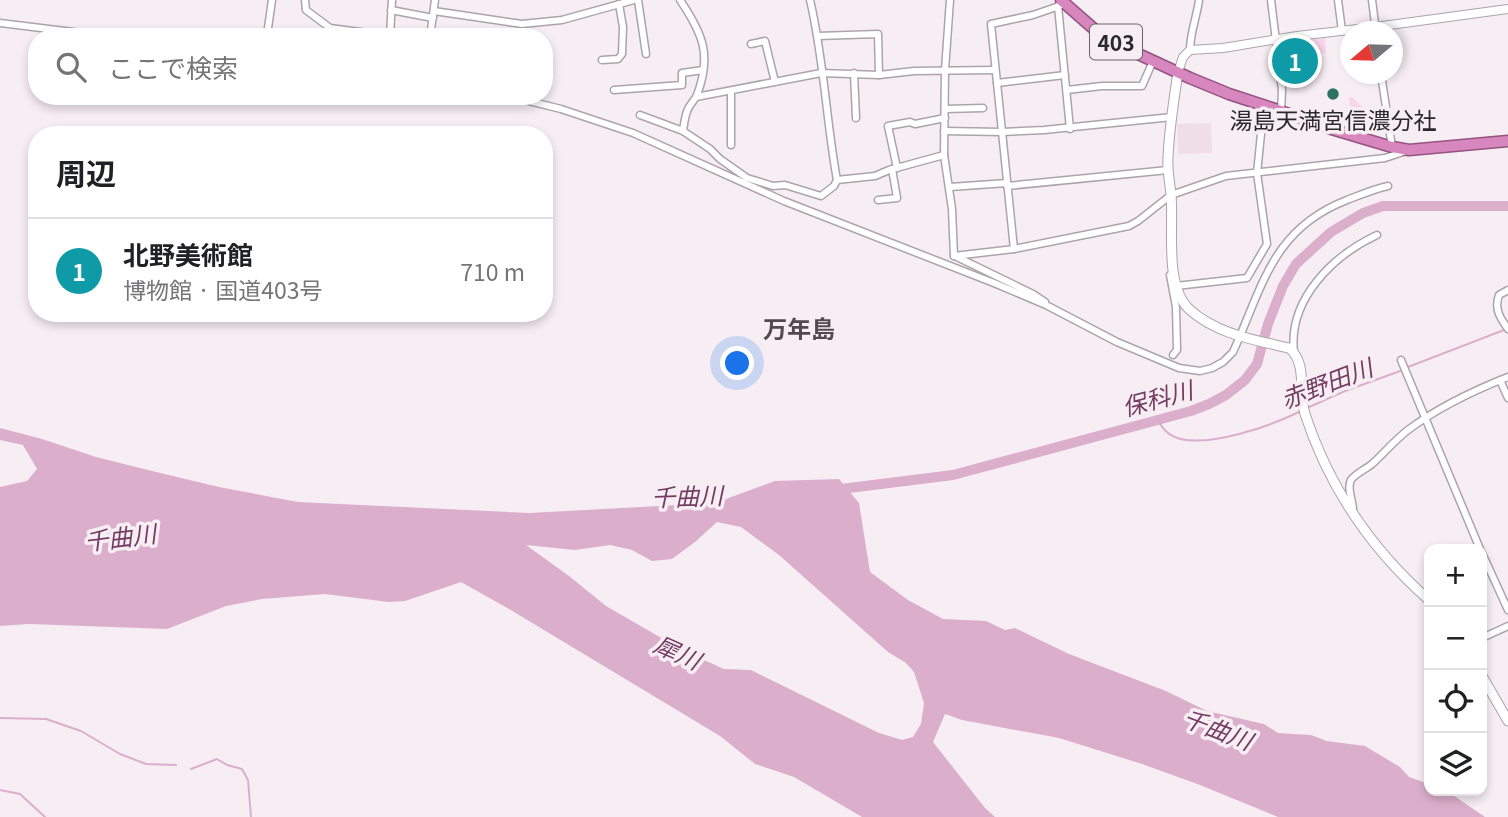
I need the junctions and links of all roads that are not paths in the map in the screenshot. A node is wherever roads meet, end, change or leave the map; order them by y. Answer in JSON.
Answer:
{"nodes":[{"id":1,"x":272,"y":0,"type":"edge"},
{"id":2,"x":305,"y":0,"type":"edge"},
{"id":3,"x":392,"y":0,"type":"edge"},
{"id":4,"x":435,"y":0,"type":"edge"},
{"id":5,"x":598,"y":0,"type":"edge"},
{"id":6,"x":636,"y":0,"type":"edge"},
{"id":7,"x":680,"y":0,"type":"edge"},
{"id":8,"x":810,"y":0,"type":"edge"},
{"id":9,"x":950,"y":0,"type":"edge"},
{"id":10,"x":1199,"y":0,"type":"edge"},
{"id":11,"x":1271,"y":0,"type":"edge"},
{"id":12,"x":1338,"y":0,"type":"edge"},
{"id":13,"x":1372,"y":0,"type":"edge"},
{"id":14,"x":1062,"y":3,"type":"edge"},
{"id":15,"x":619,"y":4,"type":"junction"},
{"id":16,"x":598,"y":9,"type":"junction"},
{"id":17,"x":1508,"y":9,"type":"edge"},
{"id":18,"x":391,"y":10,"type":"junction"},
{"id":19,"x":434,"y":15,"type":"junction"},
{"id":20,"x":1341,"y":21,"type":"edge"},
{"id":21,"x":1374,"y":21,"type":"edge"},
{"id":22,"x":0,"y":23,"type":"edge"},
{"id":23,"x":1403,"y":25,"type":"edge"},
{"id":24,"x":41,"y":28,"type":"edge"},
{"id":25,"x":268,"y":28,"type":"edge"},
{"id":26,"x":330,"y":28,"type":"edge"},
{"id":27,"x":390,"y":28,"type":"edge"},
{"id":28,"x":432,"y":28,"type":"edge"},
{"id":29,"x":1340,"y":30,"type":"edge"},
{"id":30,"x":818,"y":36,"type":"junction"},
{"id":31,"x":1275,"y":39,"type":"junction"},
{"id":32,"x":751,"y":44,"type":"dead end"},
{"id":33,"x":1191,"y":50,"type":"junction"},
{"id":34,"x":646,"y":54,"type":"dead end"},
{"id":35,"x":602,"y":60,"type":"dead end"},
{"id":36,"x":1153,"y":60,"type":"junction"},
{"id":37,"x":703,"y":69,"type":"junction"},
{"id":38,"x":946,"y":70,"type":"junction"},
{"id":39,"x":995,"y":70,"type":"junction"},
{"id":40,"x":1178,"y":72,"type":"junction"},
{"id":41,"x":821,"y":73,"type":"junction"},
{"id":42,"x":854,"y":73,"type":"junction"},
{"id":43,"x":879,"y":75,"type":"junction"},
{"id":44,"x":1065,"y":75,"type":"junction"},
{"id":45,"x":775,"y":82,"type":"junction"},
{"id":46,"x":997,"y":83,"type":"junction"},
{"id":47,"x":1383,"y":84,"type":"edge"},
{"id":48,"x":614,"y":90,"type":"dead end"},
{"id":49,"x":1067,"y":90,"type":"junction"},
{"id":50,"x":731,"y":91,"type":"junction"},
{"id":51,"x":696,"y":97,"type":"junction"},
{"id":52,"x":545,"y":105,"type":"edge"},
{"id":53,"x":1264,"y":105,"type":"junction"},
{"id":54,"x":945,"y":108,"type":"junction"},
{"id":55,"x":983,"y":108,"type":"dead end"},
{"id":56,"x":1282,"y":111,"type":"junction"},
{"id":57,"x":640,"y":115,"type":"dead end"},
{"id":58,"x":1171,"y":117,"type":"junction"},
{"id":59,"x":856,"y":118,"type":"dead end"},
{"id":60,"x":944,"y":118,"type":"junction"},
{"id":61,"x":1070,"y":129,"type":"junction"},
{"id":62,"x":683,"y":131,"type":"junction"},
{"id":63,"x":944,"y":131,"type":"junction"},
{"id":64,"x":1002,"y":132,"type":"junction"},
{"id":65,"x":1508,"y":141,"type":"edge"},
{"id":66,"x":731,"y":145,"type":"dead end"},
{"id":67,"x":1392,"y":147,"type":"junction"},
{"id":68,"x":1409,"y":150,"type":"junction"},
{"id":69,"x":944,"y":155,"type":"junction"},
{"id":70,"x":895,"y":169,"type":"junction"},
{"id":71,"x":1168,"y":170,"type":"junction"},
{"id":72,"x":1257,"y":173,"type":"junction"},
{"id":73,"x":837,"y":180,"type":"junction"},
{"id":74,"x":746,"y":181,"type":"junction"},
{"id":75,"x":1007,"y":184,"type":"junction"},
{"id":76,"x":950,"y":187,"type":"junction"},
{"id":77,"x":1388,"y":187,"type":"dead end"},
{"id":78,"x":1171,"y":195,"type":"junction"},
{"id":79,"x":878,"y":200,"type":"dead end"},
{"id":80,"x":1377,"y":235,"type":"dead end"},
{"id":81,"x":1014,"y":248,"type":"junction"},
{"id":82,"x":954,"y":256,"type":"junction"},
{"id":83,"x":1173,"y":265,"type":"junction"},
{"id":84,"x":1176,"y":286,"type":"junction"},
{"id":85,"x":1508,"y":290,"type":"edge"},
{"id":86,"x":1046,"y":305,"type":"junction"},
{"id":87,"x":1508,"y":329,"type":"edge"},
{"id":88,"x":1240,"y":337,"type":"junction"},
{"id":89,"x":1292,"y":350,"type":"junction"},
{"id":90,"x":1173,"y":355,"type":"dead end"},
{"id":91,"x":1401,"y":360,"type":"dead end"},
{"id":92,"x":1508,"y":377,"type":"edge"},
{"id":93,"x":1500,"y":380,"type":"junction"},
{"id":94,"x":1508,"y":398,"type":"edge"},
{"id":95,"x":1425,"y":419,"type":"junction"},
{"id":96,"x":1352,"y":513,"type":"junction"},
{"id":97,"x":1478,"y":544,"type":"edge"},
{"id":98,"x":1487,"y":564,"type":"edge"},
{"id":99,"x":1424,"y":595,"type":"edge"},
{"id":100,"x":1508,"y":610,"type":"edge"},
{"id":101,"x":1508,"y":626,"type":"edge"},
{"id":102,"x":1487,"y":636,"type":"edge"},
{"id":103,"x":1487,"y":685,"type":"edge"},
{"id":104,"x":1508,"y":721,"type":"edge"}],
"edges":[{"from":1,"to":25,"type":"street"},
{"from":2,"to":26,"type":"street"},
{"from":3,"to":18,"type":"street"},
{"from":4,"to":19,"type":"street"},
{"from":5,"to":16,"type":"street"},
{"from":6,"to":15,"type":"street"},
{"from":6,"to":34,"type":"street"},
{"from":7,"to":37,"type":"street"},
{"from":8,"to":30,"type":"street"},
{"from":9,"to":38,"type":"street"},
{"from":10,"to":33,"type":"street"},
{"from":11,"to":31,"type":"street"},
{"from":12,"to":20,"type":"street"},
{"from":13,"to":21,"type":"street"},
{"from":14,"to":36,"type":"highway","number":"403"},
{"from":14,"to":39,"type":"street"},
{"from":14,"to":44,"type":"street"},
{"from":15,"to":16,"type":"street"},
{"from":15,"to":35,"type":"street"},
{"from":16,"to":19,"type":"street"},
{"from":17,"to":23,"type":"street"},
{"from":18,"to":19,"type":"street"},
{"from":18,"to":27,"type":"street"},
{"from":19,"to":28,"type":"street"},
{"from":22,"to":24,"type":"street"},
{"from":29,"to":31,"type":"street"},
{"from":30,"to":41,"type":"street"},
{"from":30,"to":43,"type":"street"},
{"from":31,"to":33,"type":"street"},
{"from":31,"to":56,"type":"street"},
{"from":32,"to":45,"type":"street"},
{"from":33,"to":40,"type":"street"},
{"from":36,"to":40,"type":"highway","number":"403"},
{"from":36,"to":49,"type":"street"},
{"from":37,"to":48,"type":"street"},
{"from":37,"to":51,"type":"street"},
{"from":38,"to":39,"type":"street"},
{"from":38,"to":43,"type":"street"},
{"from":38,"to":54,"type":"street"},
{"from":39,"to":46,"type":"street"},
{"from":40,"to":53,"type":"highway","number":"403"},
{"from":40,"to":58,"type":"main road"},
{"from":41,"to":42,"type":"street"},
{"from":41,"to":45,"type":"street"},
{"from":41,"to":73,"type":"street"},
{"from":42,"to":43,"type":"street"},
{"from":42,"to":59,"type":"street"},
{"from":44,"to":46,"type":"street"},
{"from":44,"to":49,"type":"street"},
{"from":45,"to":50,"type":"street"},
{"from":46,"to":64,"type":"street"},
{"from":47,"to":67,"type":"street"},
{"from":49,"to":61,"type":"street"},
{"from":50,"to":51,"type":"street"},
{"from":50,"to":66,"type":"street"},
{"from":51,"to":62,"type":"street"},
{"from":52,"to":74,"type":"street"},
{"from":53,"to":56,"type":"highway","number":"403"},
{"from":53,"to":72,"type":"street"},
{"from":54,"to":55,"type":"street"},
{"from":54,"to":60,"type":"street"},
{"from":56,"to":67,"type":"highway","number":"403"},
{"from":57,"to":62,"type":"street"},
{"from":58,"to":61,"type":"street"},
{"from":58,"to":71,"type":"main road"},
{"from":60,"to":63,"type":"street"},
{"from":60,"to":70,"type":"street"},
{"from":61,"to":64,"type":"street"},
{"from":62,"to":74,"type":"street"},
{"from":63,"to":64,"type":"street"},
{"from":63,"to":69,"type":"street"},
{"from":64,"to":75,"type":"street"},
{"from":65,"to":68,"type":"highway","number":"403"},
{"from":67,"to":68,"type":"highway","number":"403"},
{"from":68,"to":72,"type":"street"},
{"from":69,"to":70,"type":"street"},
{"from":69,"to":76,"type":"street"},
{"from":70,"to":73,"type":"street"},
{"from":70,"to":79,"type":"street"},
{"from":71,"to":75,"type":"street"},
{"from":71,"to":78,"type":"main road"},
{"from":72,"to":78,"type":"street"},
{"from":72,"to":84,"type":"street"},
{"from":73,"to":74,"type":"street"},
{"from":74,"to":86,"type":"street"},
{"from":75,"to":76,"type":"street"},
{"from":75,"to":81,"type":"street"},
{"from":76,"to":82,"type":"street"},
{"from":77,"to":88,"type":"street"},
{"from":78,"to":81,"type":"street"},
{"from":78,"to":83,"type":"main road"},
{"from":80,"to":89,"type":"street"},
{"from":81,"to":82,"type":"street"},
{"from":82,"to":86,"type":"street"},
{"from":83,"to":84,"type":"main road"},
{"from":83,"to":90,"type":"street"},
{"from":84,"to":88,"type":"main road"},
{"from":85,"to":87,"type":"street"},
{"from":86,"to":88,"type":"street"},
{"from":88,"to":89,"type":"main road"},
{"from":89,"to":96,"type":"main road"},
{"from":91,"to":95,"type":"street"},
{"from":92,"to":93,"type":"street"},
{"from":93,"to":94,"type":"street"},
{"from":93,"to":95,"type":"street"},
{"from":95,"to":96,"type":"street"},
{"from":95,"to":97,"type":"street"},
{"from":96,"to":99,"type":"main road"},
{"from":98,"to":100,"type":"street"},
{"from":101,"to":102,"type":"street"},
{"from":103,"to":104,"type":"main road"}]}
